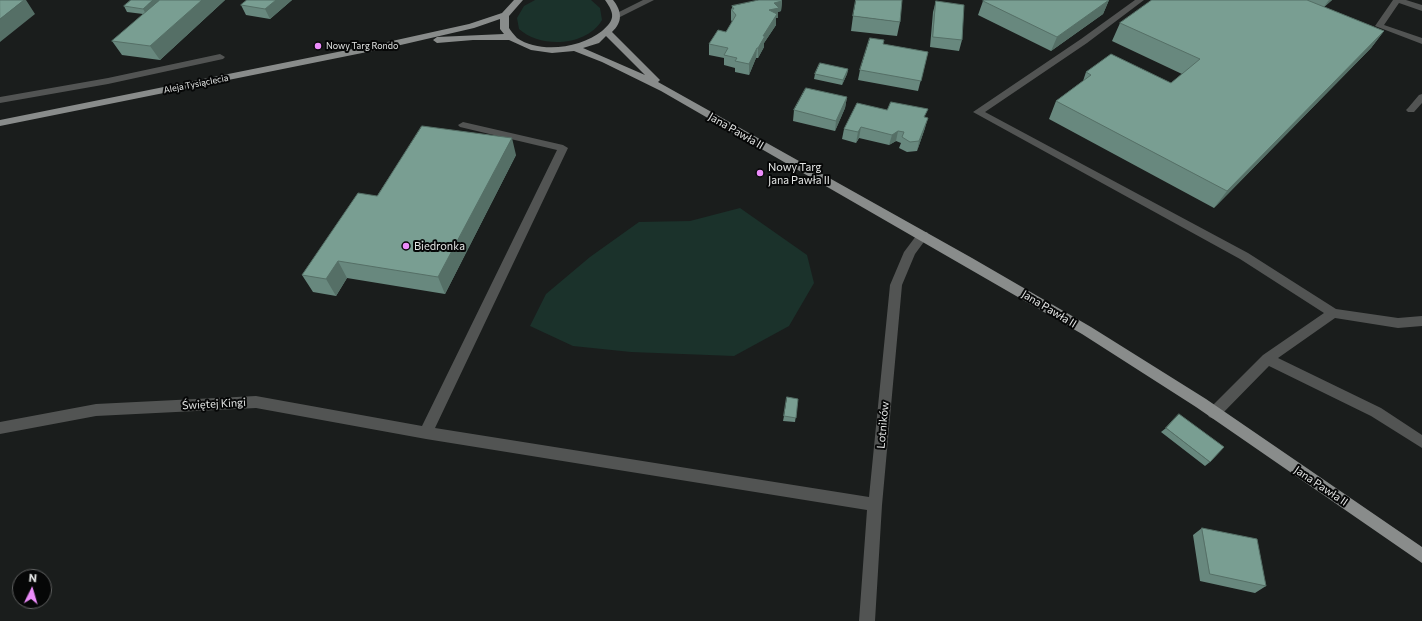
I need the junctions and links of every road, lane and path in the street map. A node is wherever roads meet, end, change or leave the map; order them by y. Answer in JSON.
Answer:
{"nodes":[{"id":1,"x":519,"y":0,"type":"edge"},
{"id":2,"x":609,"y":0,"type":"edge"},
{"id":3,"x":650,"y":0,"type":"edge"},
{"id":4,"x":1140,"y":0,"type":"edge"},
{"id":5,"x":1422,"y":8,"type":"edge"},
{"id":6,"x":505,"y":15,"type":"junction"},
{"id":7,"x":617,"y":15,"type":"junction"},
{"id":8,"x":608,"y":33,"type":"junction"},
{"id":9,"x":510,"y":37,"type":"junction"},
{"id":10,"x":1422,"y":41,"type":"edge"},
{"id":11,"x":392,"y":44,"type":"junction"},
{"id":12,"x":575,"y":48,"type":"junction"},
{"id":13,"x":220,"y":57,"type":"dead end"},
{"id":14,"x":661,"y":86,"type":"junction"},
{"id":15,"x":1422,"y":97,"type":"edge"},
{"id":16,"x":0,"y":100,"type":"edge"},
{"id":17,"x":1411,"y":110,"type":"dead end"},
{"id":18,"x":0,"y":123,"type":"edge"},
{"id":19,"x":463,"y":125,"type":"dead end"},
{"id":20,"x":923,"y":235,"type":"junction"},
{"id":21,"x":1333,"y":313,"type":"junction"},
{"id":22,"x":1422,"y":321,"type":"edge"},
{"id":23,"x":1268,"y":359,"type":"junction"},
{"id":24,"x":1214,"y":412,"type":"junction"},
{"id":25,"x":0,"y":428,"type":"edge"},
{"id":26,"x":426,"y":433,"type":"junction"},
{"id":27,"x":1422,"y":442,"type":"edge"},
{"id":28,"x":875,"y":505,"type":"junction"},
{"id":29,"x":1422,"y":556,"type":"edge"},
{"id":30,"x":867,"y":621,"type":"edge"}],
"edges":[{"from":1,"to":6,"type":"main road"},
{"from":2,"to":7,"type":"main road"},
{"from":3,"to":7,"type":"street"},
{"from":4,"to":21,"type":"street"},
{"from":5,"to":10,"type":"street"},
{"from":6,"to":9,"type":"main road"},
{"from":6,"to":11,"type":"main road","name":"Aleja Tysiąclecia"},
{"from":7,"to":8,"type":"main road"},
{"from":8,"to":12,"type":"main road"},
{"from":8,"to":14,"type":"main road","name":"Jana Pawła II"},
{"from":9,"to":11,"type":"main road","name":"Aleja Tysiąclecia"},
{"from":9,"to":12,"type":"main road"},
{"from":11,"to":18,"type":"main road","name":"Aleja Tysiąclecia"},
{"from":12,"to":14,"type":"main road","name":"Jana Pawła II"},
{"from":13,"to":16,"type":"street"},
{"from":14,"to":20,"type":"main road","name":"Jana Pawła II"},
{"from":15,"to":17,"type":"street"},
{"from":19,"to":26,"type":"street"},
{"from":20,"to":24,"type":"main road","name":"Jana Pawła II"},
{"from":20,"to":28,"type":"street","name":"Lotników"},
{"from":21,"to":22,"type":"street"},
{"from":21,"to":23,"type":"street"},
{"from":23,"to":24,"type":"street"},
{"from":23,"to":27,"type":"street"},
{"from":24,"to":29,"type":"main road","name":"Jana Pawła II"},
{"from":25,"to":26,"type":"street","name":"Świętej Kingi"},
{"from":26,"to":28,"type":"street","name":"Świętej Kingi"},
{"from":28,"to":30,"type":"street","name":"Lotników"}]}
